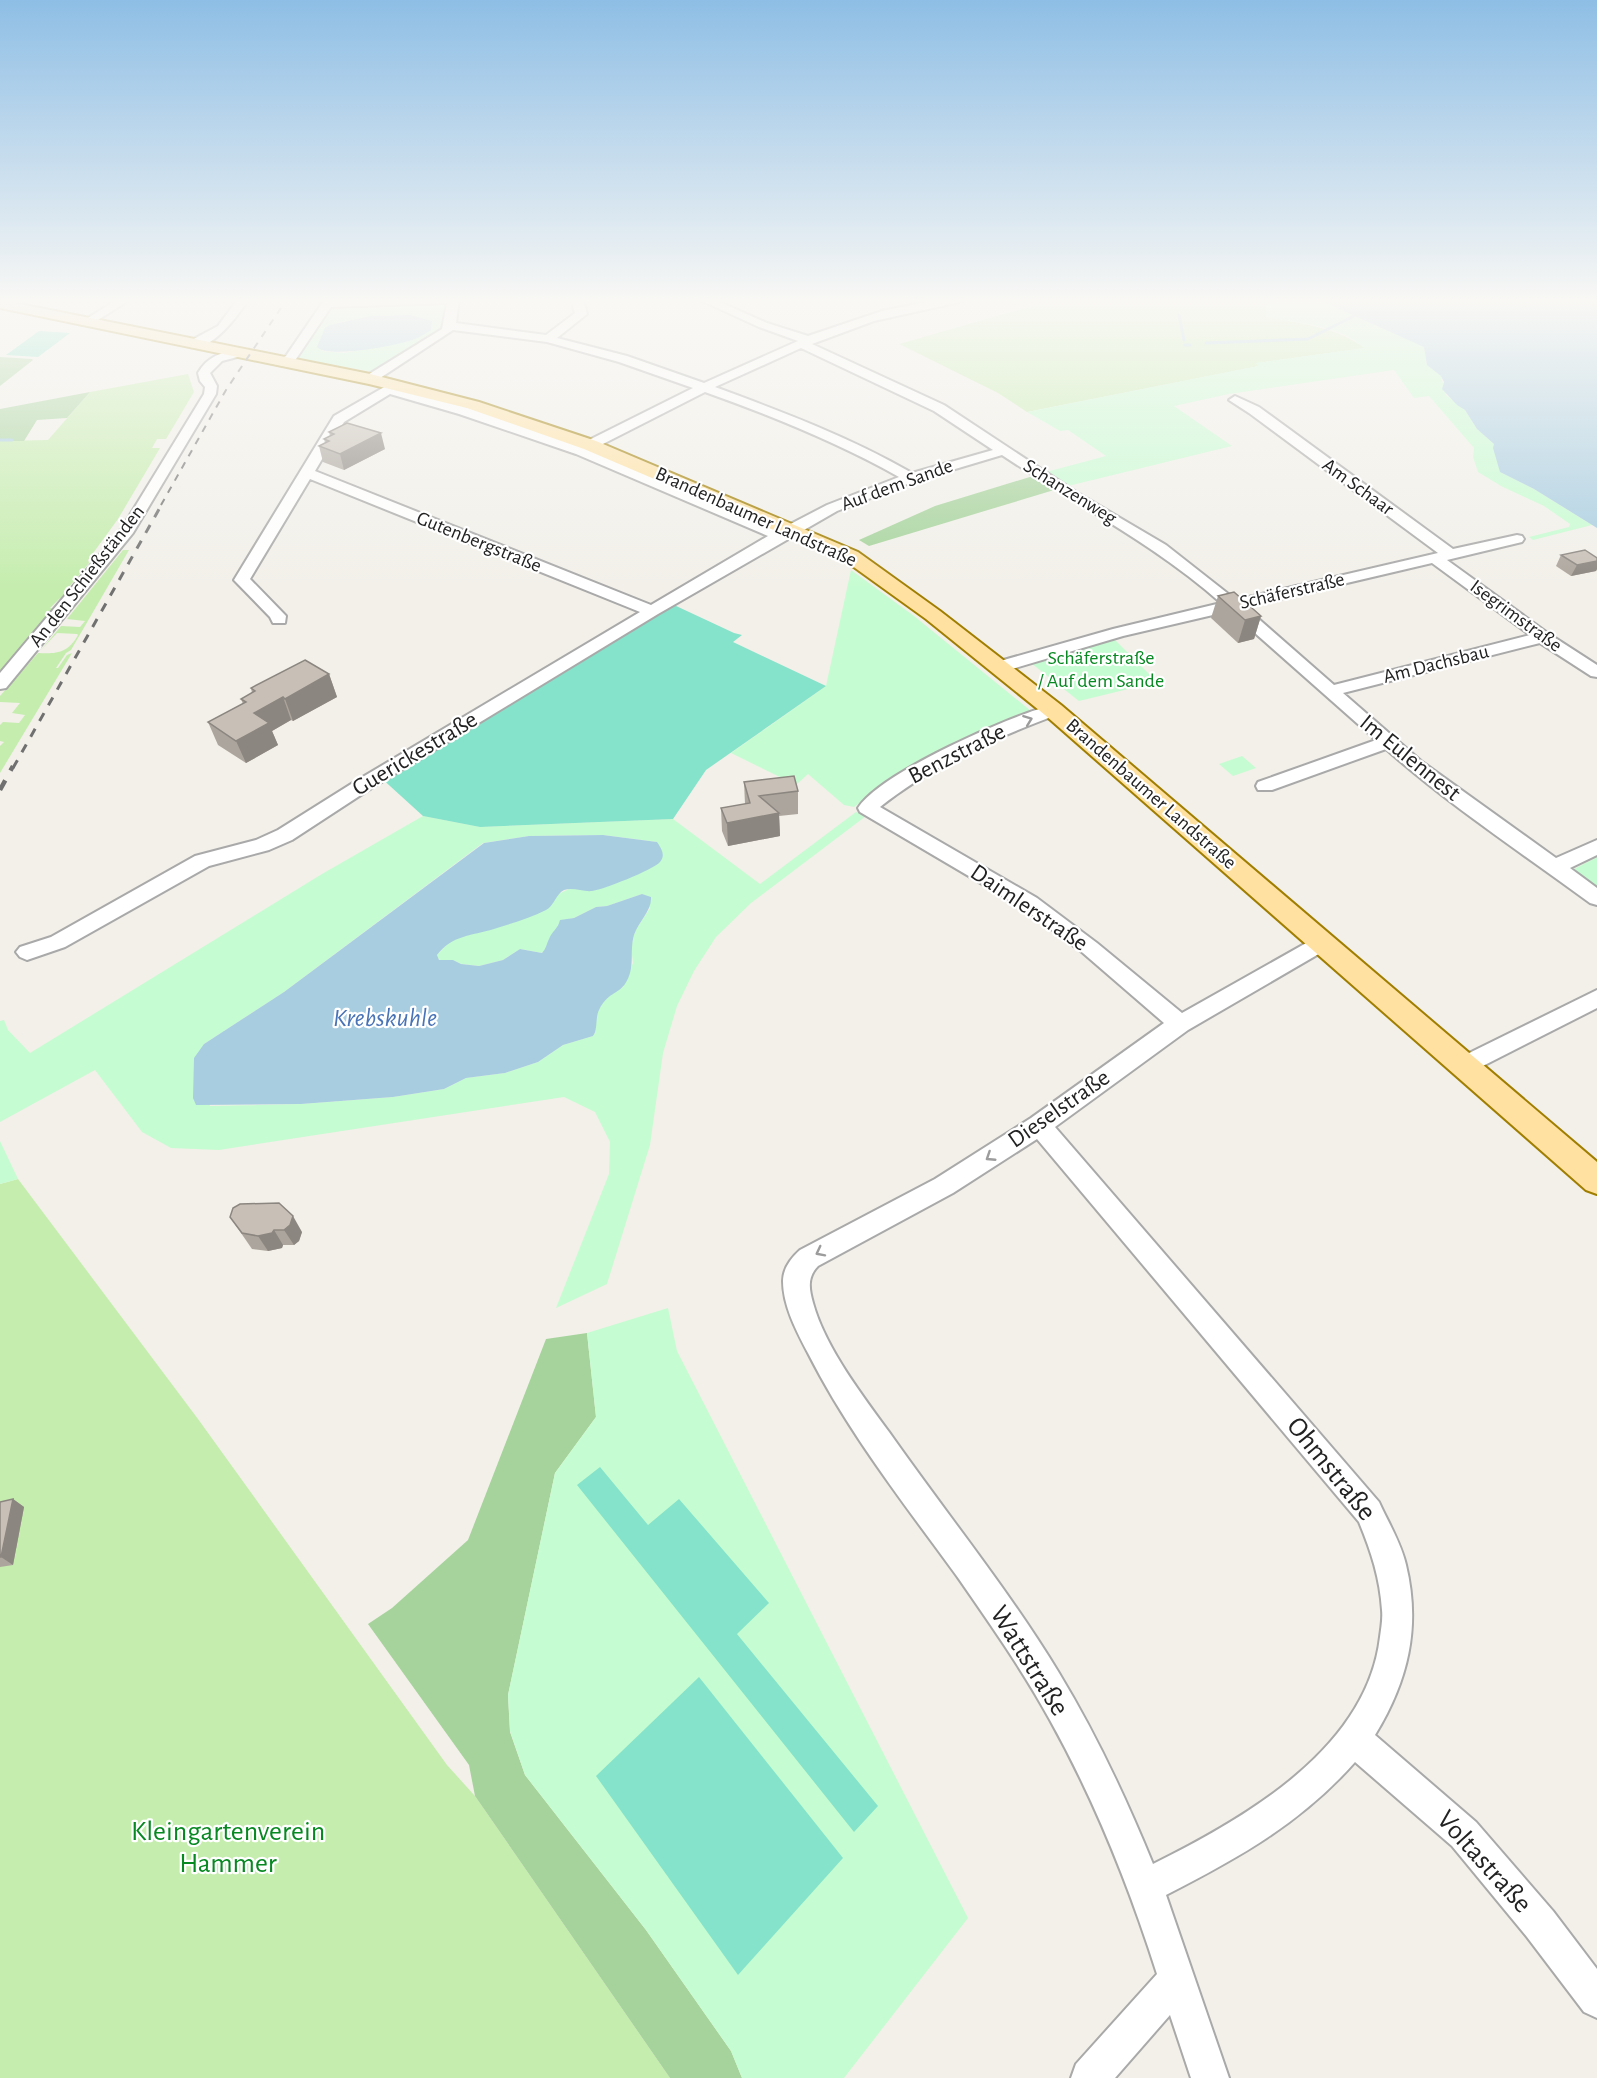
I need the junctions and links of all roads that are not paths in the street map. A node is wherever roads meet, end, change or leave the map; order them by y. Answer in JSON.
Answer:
{"nodes":[{"id":1,"x":204,"y":396,"type":"edge"},
{"id":2,"x":379,"y":396,"type":"edge"},
{"id":3,"x":418,"y":396,"type":"edge"},
{"id":4,"x":428,"y":396,"type":"edge"},
{"id":5,"x":688,"y":396,"type":"edge"},
{"id":6,"x":727,"y":396,"type":"edge"},
{"id":7,"x":916,"y":396,"type":"edge"},
{"id":8,"x":1235,"y":400,"type":"dead end"},
{"id":9,"x":590,"y":445,"type":"junction"},
{"id":10,"x":1006,"y":450,"type":"junction"},
{"id":11,"x":306,"y":472,"type":"junction"},
{"id":12,"x":910,"y":478,"type":"junction"},
{"id":13,"x":786,"y":533,"type":"junction"},
{"id":14,"x":1517,"y":539,"type":"dead end"},
{"id":15,"x":1443,"y":557,"type":"junction"},
{"id":16,"x":1232,"y":605,"type":"junction"},
{"id":17,"x":652,"y":611,"type":"junction"},
{"id":18,"x":279,"y":620,"type":"dead end"},
{"id":19,"x":1543,"y":637,"type":"junction"},
{"id":20,"x":999,"y":667,"type":"junction"},
{"id":21,"x":1597,"y":672,"type":"edge"},
{"id":22,"x":0,"y":684,"type":"edge"},
{"id":23,"x":1329,"y":691,"type":"junction"},
{"id":24,"x":1053,"y":710,"type":"junction"},
{"id":25,"x":1387,"y":742,"type":"junction"},
{"id":26,"x":1265,"y":786,"type":"dead end"},
{"id":27,"x":867,"y":808,"type":"joint"},
{"id":28,"x":1597,"y":847,"type":"edge"},
{"id":29,"x":1553,"y":868,"type":"junction"},
{"id":30,"x":1597,"y":898,"type":"edge"},
{"id":31,"x":1322,"y":944,"type":"junction"},
{"id":32,"x":27,"y":952,"type":"dead end"},
{"id":33,"x":1597,"y":998,"type":"edge"},
{"id":34,"x":1180,"y":1024,"type":"junction"},
{"id":35,"x":1463,"y":1066,"type":"junction"},
{"id":36,"x":1039,"y":1125,"type":"junction"},
{"id":37,"x":1597,"y":1181,"type":"edge"},
{"id":38,"x":797,"y":1273,"type":"joint"},
{"id":39,"x":1355,"y":1740,"type":"junction"},
{"id":40,"x":1145,"y":1887,"type":"junction"},
{"id":41,"x":1176,"y":1981,"type":"junction"},
{"id":42,"x":1597,"y":1999,"type":"edge"},
{"id":43,"x":1090,"y":2078,"type":"edge"},
{"id":44,"x":1210,"y":2078,"type":"edge"}],
"edges":[{"from":1,"to":22,"type":"street","name":"An den Schießständen"},
{"from":2,"to":11,"type":"street"},
{"from":3,"to":13,"type":"street","name":"Brandenbaumer Landstraße"},
{"from":4,"to":9,"type":"main road","name":"Brandenbaumer Landstraße"},
{"from":5,"to":9,"type":"street"},
{"from":6,"to":12,"type":"street"},
{"from":7,"to":10,"type":"street","name":"Schanzenweg"},
{"from":8,"to":15,"type":"street","name":"Am Schaar"},
{"from":9,"to":13,"type":"main road","name":"Brandenbaumer Landstraße"},
{"from":10,"to":12,"type":"street","name":"Auf dem Sande"},
{"from":10,"to":16,"type":"street","name":"Schanzenweg"},
{"from":11,"to":17,"type":"street","name":"Gutenbergstraße"},
{"from":11,"to":18,"type":"street"},
{"from":12,"to":13,"type":"street","name":"Auf dem Sande"},
{"from":13,"to":17,"type":"street","name":"Guerickestraße"},
{"from":13,"to":20,"type":"main road","name":"Brandenbaumer Landstraße"},
{"from":14,"to":15,"type":"street","name":"Schäferstraße"},
{"from":15,"to":16,"type":"street","name":"Schäferstraße"},
{"from":15,"to":19,"type":"street","name":"Isegrimstraße"},
{"from":16,"to":20,"type":"street","name":"Schäferstraße"},
{"from":16,"to":23,"type":"street","name":"Im Eulennest"},
{"from":17,"to":32,"type":"street","name":"Guerickestraße"},
{"from":19,"to":21,"type":"street","name":"Isegrimstraße"},
{"from":19,"to":23,"type":"street","name":"Am Dachsbau"},
{"from":20,"to":24,"type":"main road","name":"Brandenbaumer Landstraße"},
{"from":23,"to":25,"type":"street","name":"Im Eulennest"},
{"from":27,"to":24,"type":"street","name":"Benzstraße","one_way":true},
{"from":24,"to":31,"type":"main road","name":"Brandenbaumer Landstraße"},
{"from":25,"to":26,"type":"street"},
{"from":25,"to":29,"type":"street","name":"Im Eulennest"},
{"from":27,"to":34,"type":"street","name":"Daimlerstraße"},
{"from":28,"to":29,"type":"street"},
{"from":29,"to":30,"type":"street","name":"Im Eulennest"},
{"from":31,"to":34,"type":"street","name":"Dieselstraße"},
{"from":31,"to":35,"type":"main road","name":"Brandenbaumer Landstraße"},
{"from":33,"to":35,"type":"street"},
{"from":34,"to":36,"type":"street","name":"Dieselstraße"},
{"from":35,"to":37,"type":"main road","name":"Brandenbaumer Landstraße"},
{"from":36,"to":38,"type":"street","name":"Dieselstraße","one_way":true},
{"from":36,"to":39,"type":"street","name":"Ohmstraße"},
{"from":38,"to":40,"type":"street","name":"Wattstraße"},
{"from":39,"to":40,"type":"street","name":"Ohmstraße"},
{"from":39,"to":42,"type":"street","name":"Voltastraße"},
{"from":40,"to":41,"type":"street","name":"Wattstraße"},
{"from":41,"to":43,"type":"street"},
{"from":41,"to":44,"type":"street","name":"Wattstraße"}]}
